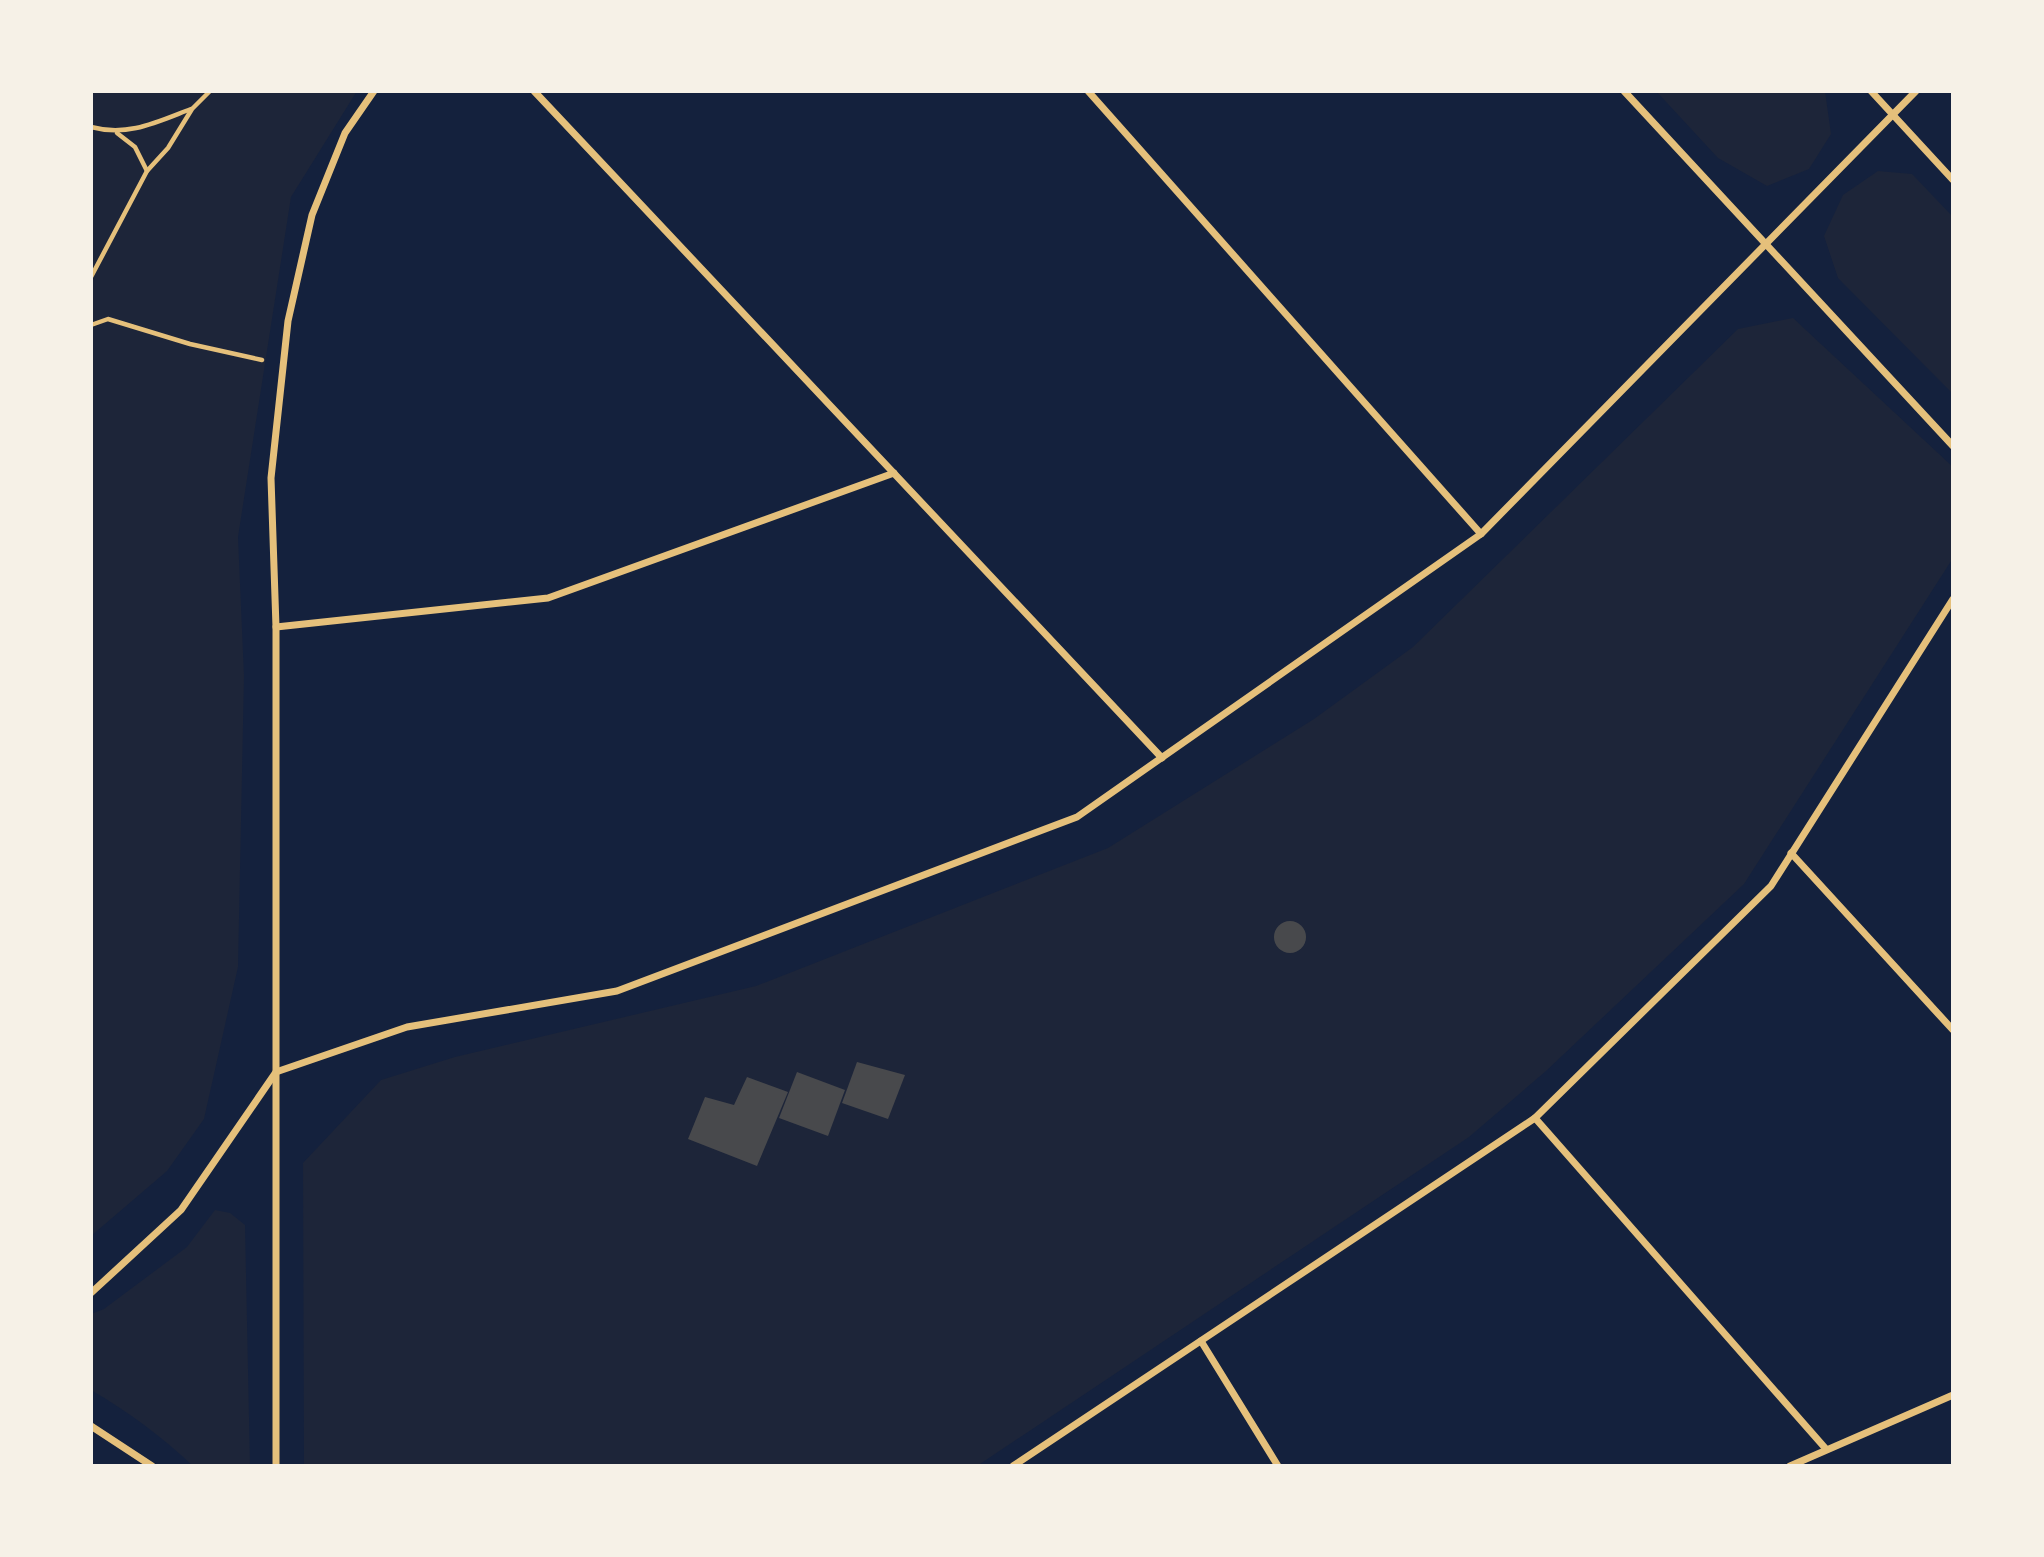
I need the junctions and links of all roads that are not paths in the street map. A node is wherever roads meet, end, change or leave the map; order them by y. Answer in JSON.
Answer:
{"nodes":[{"id":1,"x":374,"y":91,"type":"edge"},
{"id":2,"x":534,"y":91,"type":"edge"},
{"id":3,"x":1088,"y":91,"type":"edge"},
{"id":4,"x":1624,"y":91,"type":"edge"},
{"id":5,"x":1871,"y":91,"type":"edge"},
{"id":6,"x":1916,"y":91,"type":"edge"},
{"id":7,"x":1893,"y":115,"type":"junction"},
{"id":8,"x":1953,"y":180,"type":"edge"},
{"id":9,"x":1766,"y":244,"type":"junction"},
{"id":10,"x":1953,"y":446,"type":"edge"},
{"id":11,"x":894,"y":472,"type":"junction"},
{"id":12,"x":1481,"y":534,"type":"junction"},
{"id":13,"x":1953,"y":599,"type":"edge"},
{"id":14,"x":276,"y":627,"type":"junction"},
{"id":15,"x":1162,"y":758,"type":"junction"},
{"id":16,"x":1791,"y":853,"type":"junction"},
{"id":17,"x":1953,"y":1030,"type":"edge"},
{"id":18,"x":276,"y":1072,"type":"junction"},
{"id":19,"x":1535,"y":1118,"type":"junction"},
{"id":20,"x":91,"y":1293,"type":"edge"},
{"id":21,"x":1201,"y":1341,"type":"junction"},
{"id":22,"x":1953,"y":1395,"type":"edge"},
{"id":23,"x":91,"y":1426,"type":"edge"},
{"id":24,"x":1826,"y":1449,"type":"junction"},
{"id":25,"x":152,"y":1466,"type":"edge"},
{"id":26,"x":276,"y":1466,"type":"edge"},
{"id":27,"x":1013,"y":1466,"type":"edge"},
{"id":28,"x":1278,"y":1466,"type":"edge"},
{"id":29,"x":1790,"y":1466,"type":"edge"}],
"edges":[{"from":1,"to":14,"type":"street"},
{"from":2,"to":11,"type":"street"},
{"from":3,"to":12,"type":"street"},
{"from":4,"to":9,"type":"street"},
{"from":5,"to":7,"type":"street"},
{"from":6,"to":7,"type":"street"},
{"from":7,"to":8,"type":"street"},
{"from":7,"to":9,"type":"street"},
{"from":9,"to":10,"type":"street"},
{"from":9,"to":12,"type":"street"},
{"from":11,"to":14,"type":"street"},
{"from":11,"to":15,"type":"street"},
{"from":12,"to":15,"type":"street"},
{"from":13,"to":16,"type":"street"},
{"from":14,"to":18,"type":"street"},
{"from":15,"to":18,"type":"street"},
{"from":16,"to":17,"type":"street"},
{"from":16,"to":19,"type":"street"},
{"from":18,"to":20,"type":"street"},
{"from":18,"to":26,"type":"street"},
{"from":19,"to":21,"type":"street"},
{"from":19,"to":24,"type":"street"},
{"from":21,"to":27,"type":"street"},
{"from":21,"to":28,"type":"street"},
{"from":22,"to":24,"type":"street"},
{"from":23,"to":25,"type":"street"},
{"from":24,"to":29,"type":"street"}]}
